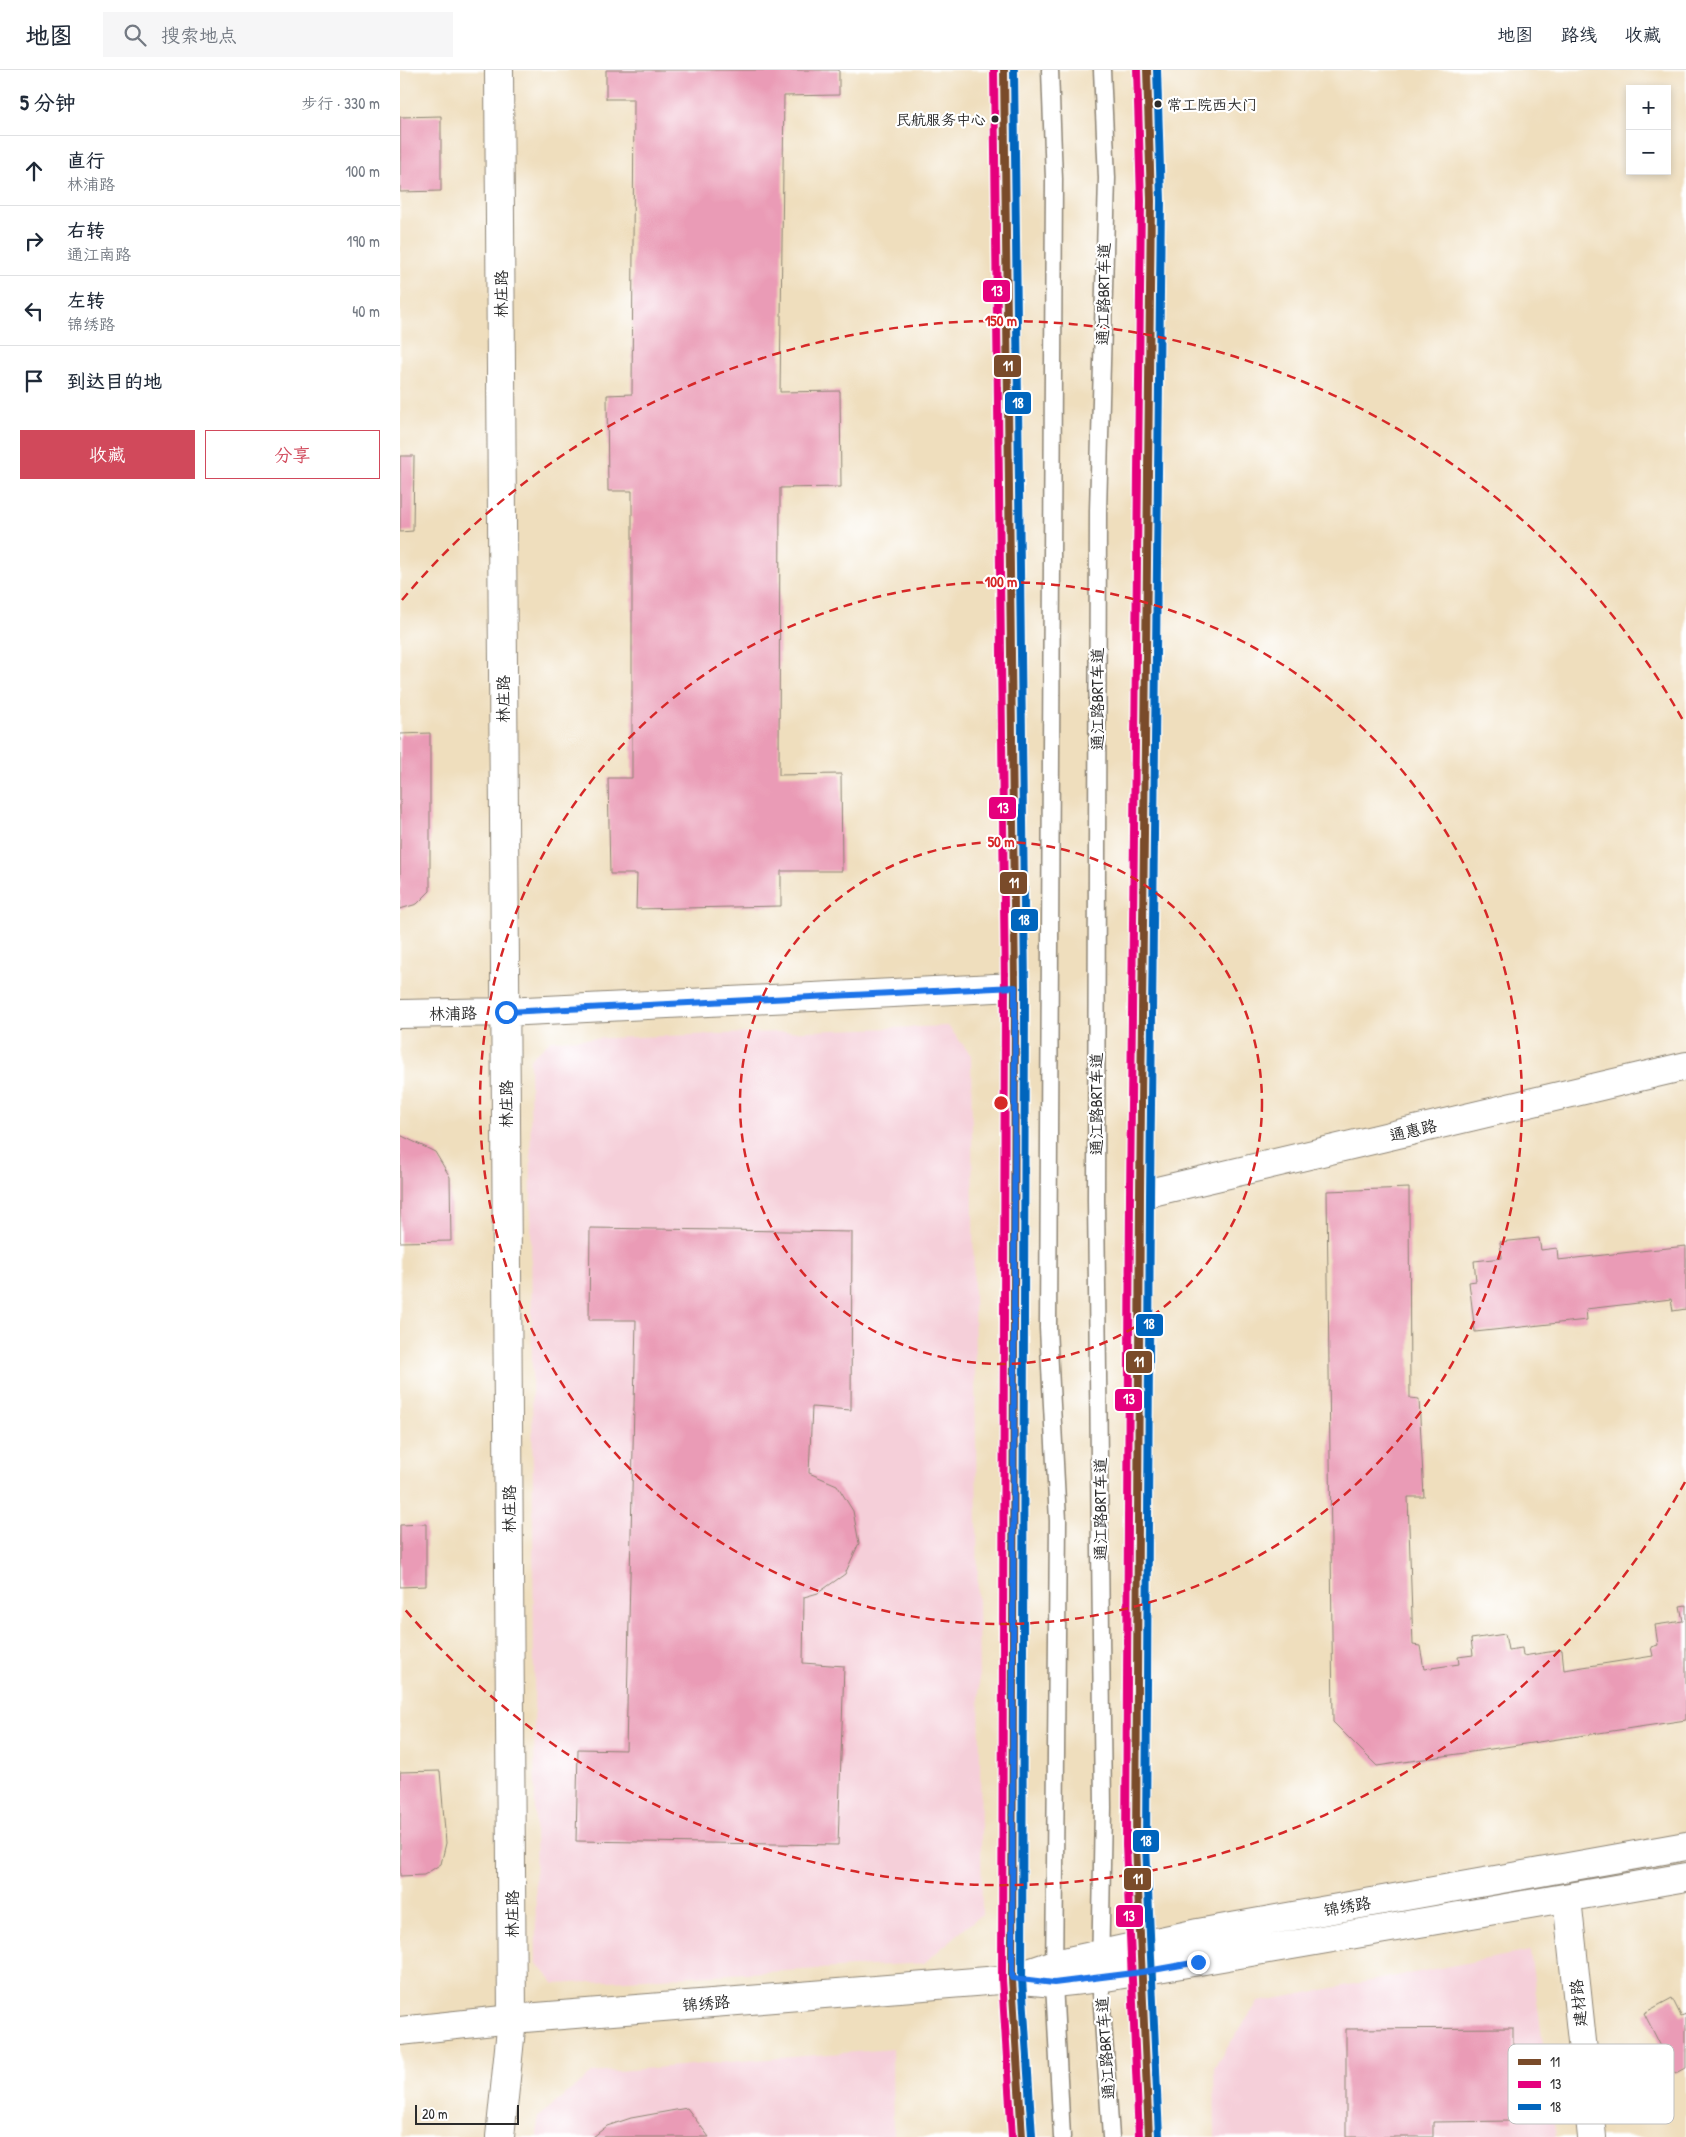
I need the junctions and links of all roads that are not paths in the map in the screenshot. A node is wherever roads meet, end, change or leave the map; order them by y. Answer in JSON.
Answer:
{"nodes":[{"id":1,"x":499,"y":70,"type":"edge"},
{"id":2,"x":1004,"y":70,"type":"edge"},
{"id":3,"x":1050,"y":70,"type":"edge"},
{"id":4,"x":1102,"y":70,"type":"edge"},
{"id":5,"x":1147,"y":70,"type":"edge"},
{"id":6,"x":1015,"y":987,"type":"junction"},
{"id":7,"x":506,"y":1012,"type":"junction"},
{"id":8,"x":400,"y":1014,"type":"edge"},
{"id":9,"x":1686,"y":1066,"type":"edge"},
{"id":10,"x":1140,"y":1195,"type":"junction"},
{"id":11,"x":1686,"y":1846,"type":"edge"},
{"id":12,"x":1686,"y":1878,"type":"edge"},
{"id":13,"x":1567,"y":1898,"type":"junction"},
{"id":14,"x":1141,"y":1945,"type":"junction"},
{"id":15,"x":1100,"y":1966,"type":"junction"},
{"id":16,"x":1142,"y":1972,"type":"junction"},
{"id":17,"x":1055,"y":1973,"type":"junction"},
{"id":18,"x":1012,"y":1978,"type":"junction"},
{"id":19,"x":512,"y":2019,"type":"junction"},
{"id":20,"x":400,"y":2031,"type":"edge"},
{"id":21,"x":1582,"y":2044,"type":"edge"},
{"id":22,"x":1591,"y":2124,"type":"edge"},
{"id":23,"x":500,"y":2137,"type":"edge"},
{"id":24,"x":1022,"y":2137,"type":"edge"},
{"id":25,"x":1062,"y":2137,"type":"edge"},
{"id":26,"x":1111,"y":2137,"type":"edge"},
{"id":27,"x":1149,"y":2137,"type":"edge"},
{"id":28,"x":1592,"y":2137,"type":"edge"}],
"edges":[{"from":1,"to":7,"type":"street","name":"林庄路"},
{"from":2,"to":6,"type":"street"},
{"from":3,"to":17,"type":"lane"},
{"from":4,"to":15,"type":"lane","name":"通江路BRT车道"},
{"from":5,"to":10,"type":"street"},
{"from":6,"to":7,"type":"street","name":"林浦路"},
{"from":6,"to":18,"type":"street"},
{"from":7,"to":8,"type":"street","name":"林浦路"},
{"from":7,"to":19,"type":"street","name":"林庄路"},
{"from":9,"to":10,"type":"street","name":"通惠路"},
{"from":10,"to":14,"type":"street"},
{"from":11,"to":14,"type":"street","name":"锦绣路"},
{"from":12,"to":13,"type":"street","name":"锦绣路"},
{"from":13,"to":16,"type":"street","name":"锦绣路"},
{"from":13,"to":21,"type":"street","name":"建材路"},
{"from":14,"to":15,"type":"street","name":"锦绣路"},
{"from":14,"to":16,"type":"street"},
{"from":15,"to":16,"type":"street","name":"锦绣路"},
{"from":15,"to":17,"type":"street","name":"锦绣路"},
{"from":15,"to":26,"type":"lane","name":"通江路BRT车道"},
{"from":16,"to":27,"type":"street"},
{"from":17,"to":18,"type":"street","name":"锦绣路"},
{"from":17,"to":25,"type":"lane"},
{"from":18,"to":19,"type":"street","name":"锦绣路"},
{"from":18,"to":24,"type":"street"},
{"from":19,"to":20,"type":"street","name":"锦绣路"},
{"from":19,"to":23,"type":"street","name":"林庄路"},
{"from":22,"to":28,"type":"street","name":"建材路"}]}
